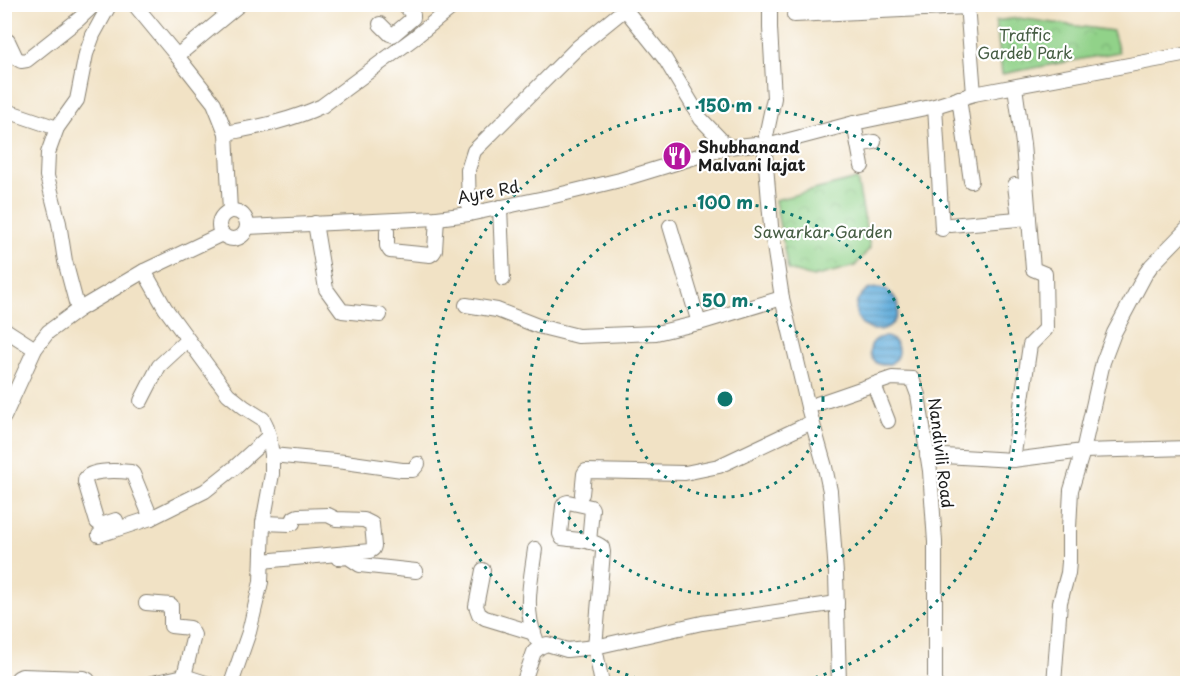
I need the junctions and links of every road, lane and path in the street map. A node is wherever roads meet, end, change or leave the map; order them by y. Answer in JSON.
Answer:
{"nodes":[{"id":1,"x":94,"y":4,"type":"edge"},
{"id":2,"x":110,"y":4,"type":"edge"},
{"id":3,"x":134,"y":4,"type":"edge"},
{"id":4,"x":240,"y":4,"type":"edge"},
{"id":5,"x":404,"y":4,"type":"edge"},
{"id":6,"x":456,"y":4,"type":"edge"},
{"id":7,"x":770,"y":4,"type":"edge"},
{"id":8,"x":967,"y":6,"type":"edge"},
{"id":9,"x":623,"y":7,"type":"edge"},
{"id":10,"x":794,"y":15,"type":"dead end"},
{"id":11,"x":380,"y":24,"type":"dead end"},
{"id":12,"x":404,"y":26,"type":"junction"},
{"id":13,"x":414,"y":38,"type":"junction"},
{"id":14,"x":8,"y":41,"type":"dead end"},
{"id":15,"x":1188,"y":54,"type":"edge"},
{"id":16,"x":177,"y":56,"type":"junction"},
{"id":17,"x":1015,"y":87,"type":"junction"},
{"id":18,"x":974,"y":94,"type":"junction"},
{"id":19,"x":959,"y":98,"type":"junction"},
{"id":20,"x":935,"y":106,"type":"junction"},
{"id":21,"x":4,"y":110,"type":"edge"},
{"id":22,"x":854,"y":123,"type":"junction"},
{"id":23,"x":57,"y":128,"type":"junction"},
{"id":24,"x":226,"y":133,"type":"junction"},
{"id":25,"x":874,"y":142,"type":"dead end"},
{"id":26,"x":765,"y":144,"type":"junction"},
{"id":27,"x":858,"y":146,"type":"junction"},
{"id":28,"x":728,"y":147,"type":"junction"},
{"id":29,"x":862,"y":166,"type":"dead end"},
{"id":30,"x":971,"y":181,"type":"dead end"},
{"id":31,"x":1016,"y":185,"type":"dead end"},
{"id":32,"x":500,"y":207,"type":"junction"},
{"id":33,"x":230,"y":211,"type":"junction"},
{"id":34,"x":469,"y":214,"type":"junction"},
{"id":35,"x":437,"y":218,"type":"junction"},
{"id":36,"x":1024,"y":218,"type":"junction"},
{"id":37,"x":315,"y":223,"type":"junction"},
{"id":38,"x":670,"y":226,"type":"dead end"},
{"id":39,"x":247,"y":227,"type":"junction"},
{"id":40,"x":1188,"y":228,"type":"edge"},
{"id":41,"x":387,"y":231,"type":"dead end"},
{"id":42,"x":222,"y":234,"type":"junction"},
{"id":43,"x":144,"y":272,"type":"junction"},
{"id":44,"x":503,"y":279,"type":"dead end"},
{"id":45,"x":782,"y":298,"type":"junction"},
{"id":46,"x":466,"y":305,"type":"dead end"},
{"id":47,"x":78,"y":310,"type":"junction"},
{"id":48,"x":380,"y":315,"type":"dead end"},
{"id":49,"x":699,"y":322,"type":"junction"},
{"id":50,"x":4,"y":329,"type":"edge"},
{"id":51,"x":187,"y":340,"type":"junction"},
{"id":52,"x":35,"y":349,"type":"junction"},
{"id":53,"x":874,"y":385,"type":"junction"},
{"id":54,"x":11,"y":387,"type":"edge"},
{"id":55,"x":141,"y":401,"type":"dead end"},
{"id":56,"x":808,"y":407,"type":"junction"},
{"id":57,"x":4,"y":417,"type":"edge"},
{"id":58,"x":888,"y":421,"type":"dead end"},
{"id":59,"x":812,"y":422,"type":"junction"},
{"id":60,"x":269,"y":435,"type":"junction"},
{"id":61,"x":1188,"y":448,"type":"edge"},
{"id":62,"x":1083,"y":451,"type":"junction"},
{"id":63,"x":927,"y":454,"type":"junction"},
{"id":64,"x":272,"y":455,"type":"junction"},
{"id":65,"x":1012,"y":460,"type":"junction"},
{"id":66,"x":418,"y":464,"type":"dead end"},
{"id":67,"x":582,"y":494,"type":"dead end"},
{"id":68,"x":149,"y":514,"type":"junction"},
{"id":69,"x":263,"y":523,"type":"junction"},
{"id":70,"x":99,"y":535,"type":"dead end"},
{"id":71,"x":589,"y":542,"type":"dead end"},
{"id":72,"x":535,"y":549,"type":"dead end"},
{"id":73,"x":262,"y":566,"type":"junction"},
{"id":74,"x":483,"y":570,"type":"dead end"},
{"id":75,"x":416,"y":571,"type":"dead end"},
{"id":76,"x":146,"y":603,"type":"dead end"},
{"id":77,"x":837,"y":603,"type":"junction"},
{"id":78,"x":534,"y":633,"type":"junction"},
{"id":79,"x":540,"y":646,"type":"junction"},
{"id":80,"x":595,"y":647,"type":"junction"},
{"id":81,"x":184,"y":676,"type":"junction"},
{"id":82,"x":16,"y":684,"type":"edge"},
{"id":83,"x":90,"y":684,"type":"edge"},
{"id":84,"x":148,"y":684,"type":"edge"},
{"id":85,"x":209,"y":684,"type":"edge"},
{"id":86,"x":231,"y":684,"type":"edge"},
{"id":87,"x":523,"y":684,"type":"edge"},
{"id":88,"x":602,"y":684,"type":"edge"},
{"id":89,"x":839,"y":684,"type":"edge"},
{"id":90,"x":935,"y":684,"type":"edge"},
{"id":91,"x":1054,"y":684,"type":"edge"}],
"edges":[{"from":1,"to":14,"type":"street"},
{"from":2,"to":23,"type":"street"},
{"from":3,"to":16,"type":"street"},
{"from":4,"to":16,"type":"street"},
{"from":5,"to":12,"type":"street"},
{"from":6,"to":13,"type":"street"},
{"from":7,"to":26,"type":"street"},
{"from":8,"to":10,"type":"street"},
{"from":8,"to":18,"type":"street"},
{"from":9,"to":28,"type":"street"},
{"from":9,"to":34,"type":"street"},
{"from":11,"to":12,"type":"street"},
{"from":12,"to":13,"type":"street"},
{"from":13,"to":24,"type":"street"},
{"from":15,"to":17,"type":"street","name":"Ayre Rd"},
{"from":16,"to":24,"type":"street"},
{"from":17,"to":18,"type":"street","name":"Ayre Rd"},
{"from":17,"to":36,"type":"street"},
{"from":18,"to":19,"type":"street","name":"Ayre Rd"},
{"from":19,"to":20,"type":"street","name":"Ayre Rd"},
{"from":19,"to":30,"type":"street"},
{"from":20,"to":22,"type":"street","name":"Ayre Rd"},
{"from":20,"to":36,"type":"street"},
{"from":21,"to":23,"type":"street"},
{"from":22,"to":26,"type":"street","name":"Ayre Rd"},
{"from":22,"to":27,"type":"street"},
{"from":23,"to":47,"type":"street"},
{"from":24,"to":33,"type":"street"},
{"from":25,"to":27,"type":"street"},
{"from":26,"to":28,"type":"street","name":"Ayre Rd"},
{"from":26,"to":45,"type":"street"},
{"from":27,"to":29,"type":"street"},
{"from":28,"to":32,"type":"street","name":"Ayre Rd"},
{"from":31,"to":36,"type":"street"},
{"from":32,"to":34,"type":"street","name":"Ayre Rd"},
{"from":32,"to":44,"type":"street"},
{"from":33,"to":39,"type":"street"},
{"from":33,"to":42,"type":"street"},
{"from":34,"to":35,"type":"street","name":"Ayre Rd"},
{"from":35,"to":37,"type":"street","name":"Ayre Rd"},
{"from":35,"to":41,"type":"street"},
{"from":36,"to":65,"type":"street"},
{"from":37,"to":39,"type":"street","name":"Ayre Rd"},
{"from":37,"to":48,"type":"street"},
{"from":38,"to":49,"type":"street"},
{"from":39,"to":42,"type":"street"},
{"from":40,"to":62,"type":"street"},
{"from":42,"to":43,"type":"street"},
{"from":43,"to":47,"type":"street"},
{"from":43,"to":51,"type":"street"},
{"from":45,"to":49,"type":"street"},
{"from":45,"to":56,"type":"street"},
{"from":46,"to":49,"type":"street"},
{"from":47,"to":52,"type":"street"},
{"from":50,"to":52,"type":"street"},
{"from":51,"to":55,"type":"street"},
{"from":51,"to":60,"type":"street"},
{"from":52,"to":54,"type":"street"},
{"from":53,"to":56,"type":"street","name":"Nandivili Road"},
{"from":53,"to":58,"type":"street"},
{"from":53,"to":63,"type":"street","name":"Nandivili Road"},
{"from":54,"to":57,"type":"street"},
{"from":56,"to":59,"type":"street"},
{"from":59,"to":67,"type":"street"},
{"from":59,"to":77,"type":"street"},
{"from":60,"to":64,"type":"street"},
{"from":60,"to":68,"type":"street"},
{"from":61,"to":62,"type":"street"},
{"from":62,"to":65,"type":"street"},
{"from":62,"to":91,"type":"street"},
{"from":63,"to":65,"type":"street"},
{"from":63,"to":90,"type":"street","name":"Nandivili Road"},
{"from":64,"to":66,"type":"street"},
{"from":64,"to":69,"type":"street"},
{"from":68,"to":68,"type":"street"},
{"from":68,"to":70,"type":"street"},
{"from":69,"to":73,"type":"street"},
{"from":69,"to":73,"type":"street"},
{"from":71,"to":80,"type":"street"},
{"from":72,"to":78,"type":"street"},
{"from":73,"to":75,"type":"street"},
{"from":73,"to":86,"type":"street"},
{"from":74,"to":78,"type":"street"},
{"from":76,"to":81,"type":"street"},
{"from":77,"to":80,"type":"street"},
{"from":77,"to":89,"type":"street"},
{"from":78,"to":79,"type":"street"},
{"from":79,"to":80,"type":"street"},
{"from":79,"to":87,"type":"street"},
{"from":80,"to":88,"type":"street"},
{"from":81,"to":84,"type":"street"},
{"from":81,"to":85,"type":"street"},
{"from":82,"to":83,"type":"street"}]}
